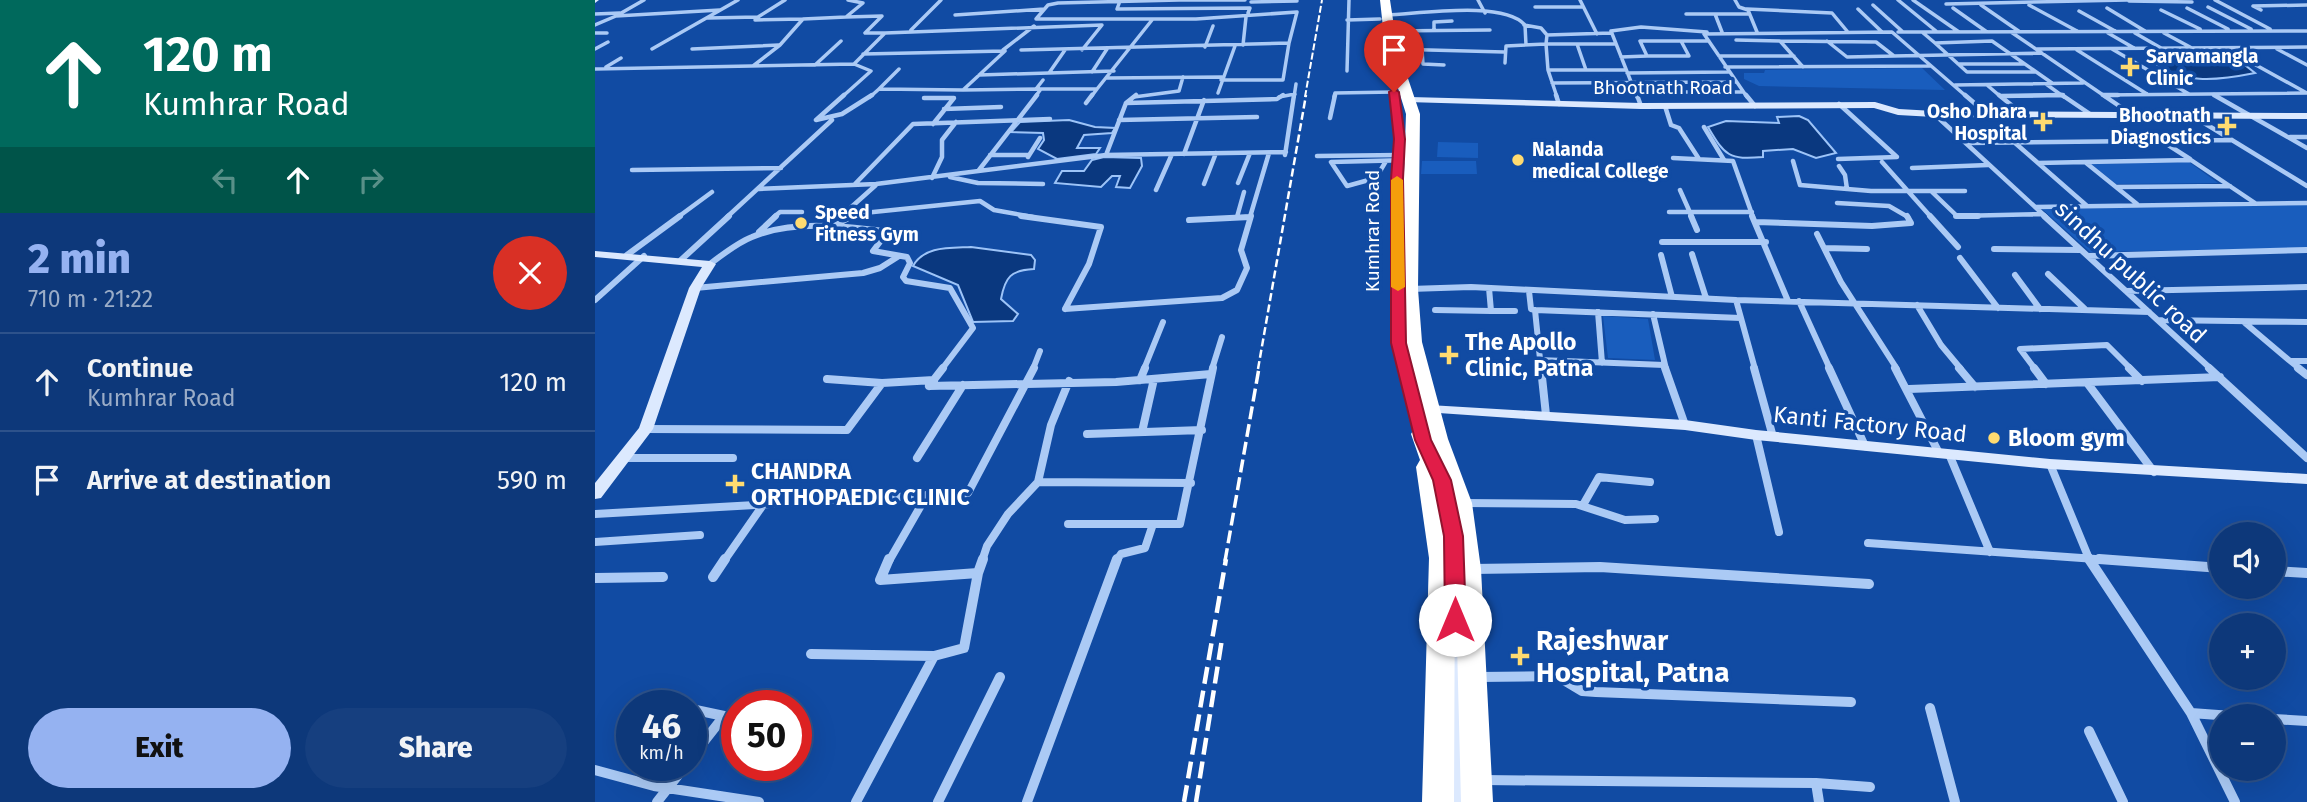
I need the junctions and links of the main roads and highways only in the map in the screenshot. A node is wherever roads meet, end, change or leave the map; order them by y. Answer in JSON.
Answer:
{"nodes":[{"id":1,"x":1383,"y":14,"type":"edge"},
{"id":2,"x":1398,"y":159,"type":"junction"},
{"id":3,"x":1405,"y":343,"type":"junction"},
{"id":4,"x":1440,"y":469,"type":"junction"},
{"id":5,"x":1477,"y":791,"type":"edge"},
{"id":6,"x":1438,"y":802,"type":"edge"}],
"edges":[{"from":1,"to":2,"type":"highway","name":"Kumhrar Road"},
{"from":1,"to":2,"type":"highway","name":"Kumhrar Road"},
{"from":2,"to":3,"type":"highway","name":"Kumhrar Road"},
{"from":2,"to":3,"type":"highway","name":"Kumhrar Road"},
{"from":3,"to":4,"type":"highway","name":"Kumhrar Road"},
{"from":3,"to":4,"type":"highway"},
{"from":4,"to":5,"type":"highway","name":"Kumhrar Road"},
{"from":4,"to":6,"type":"highway"}]}
